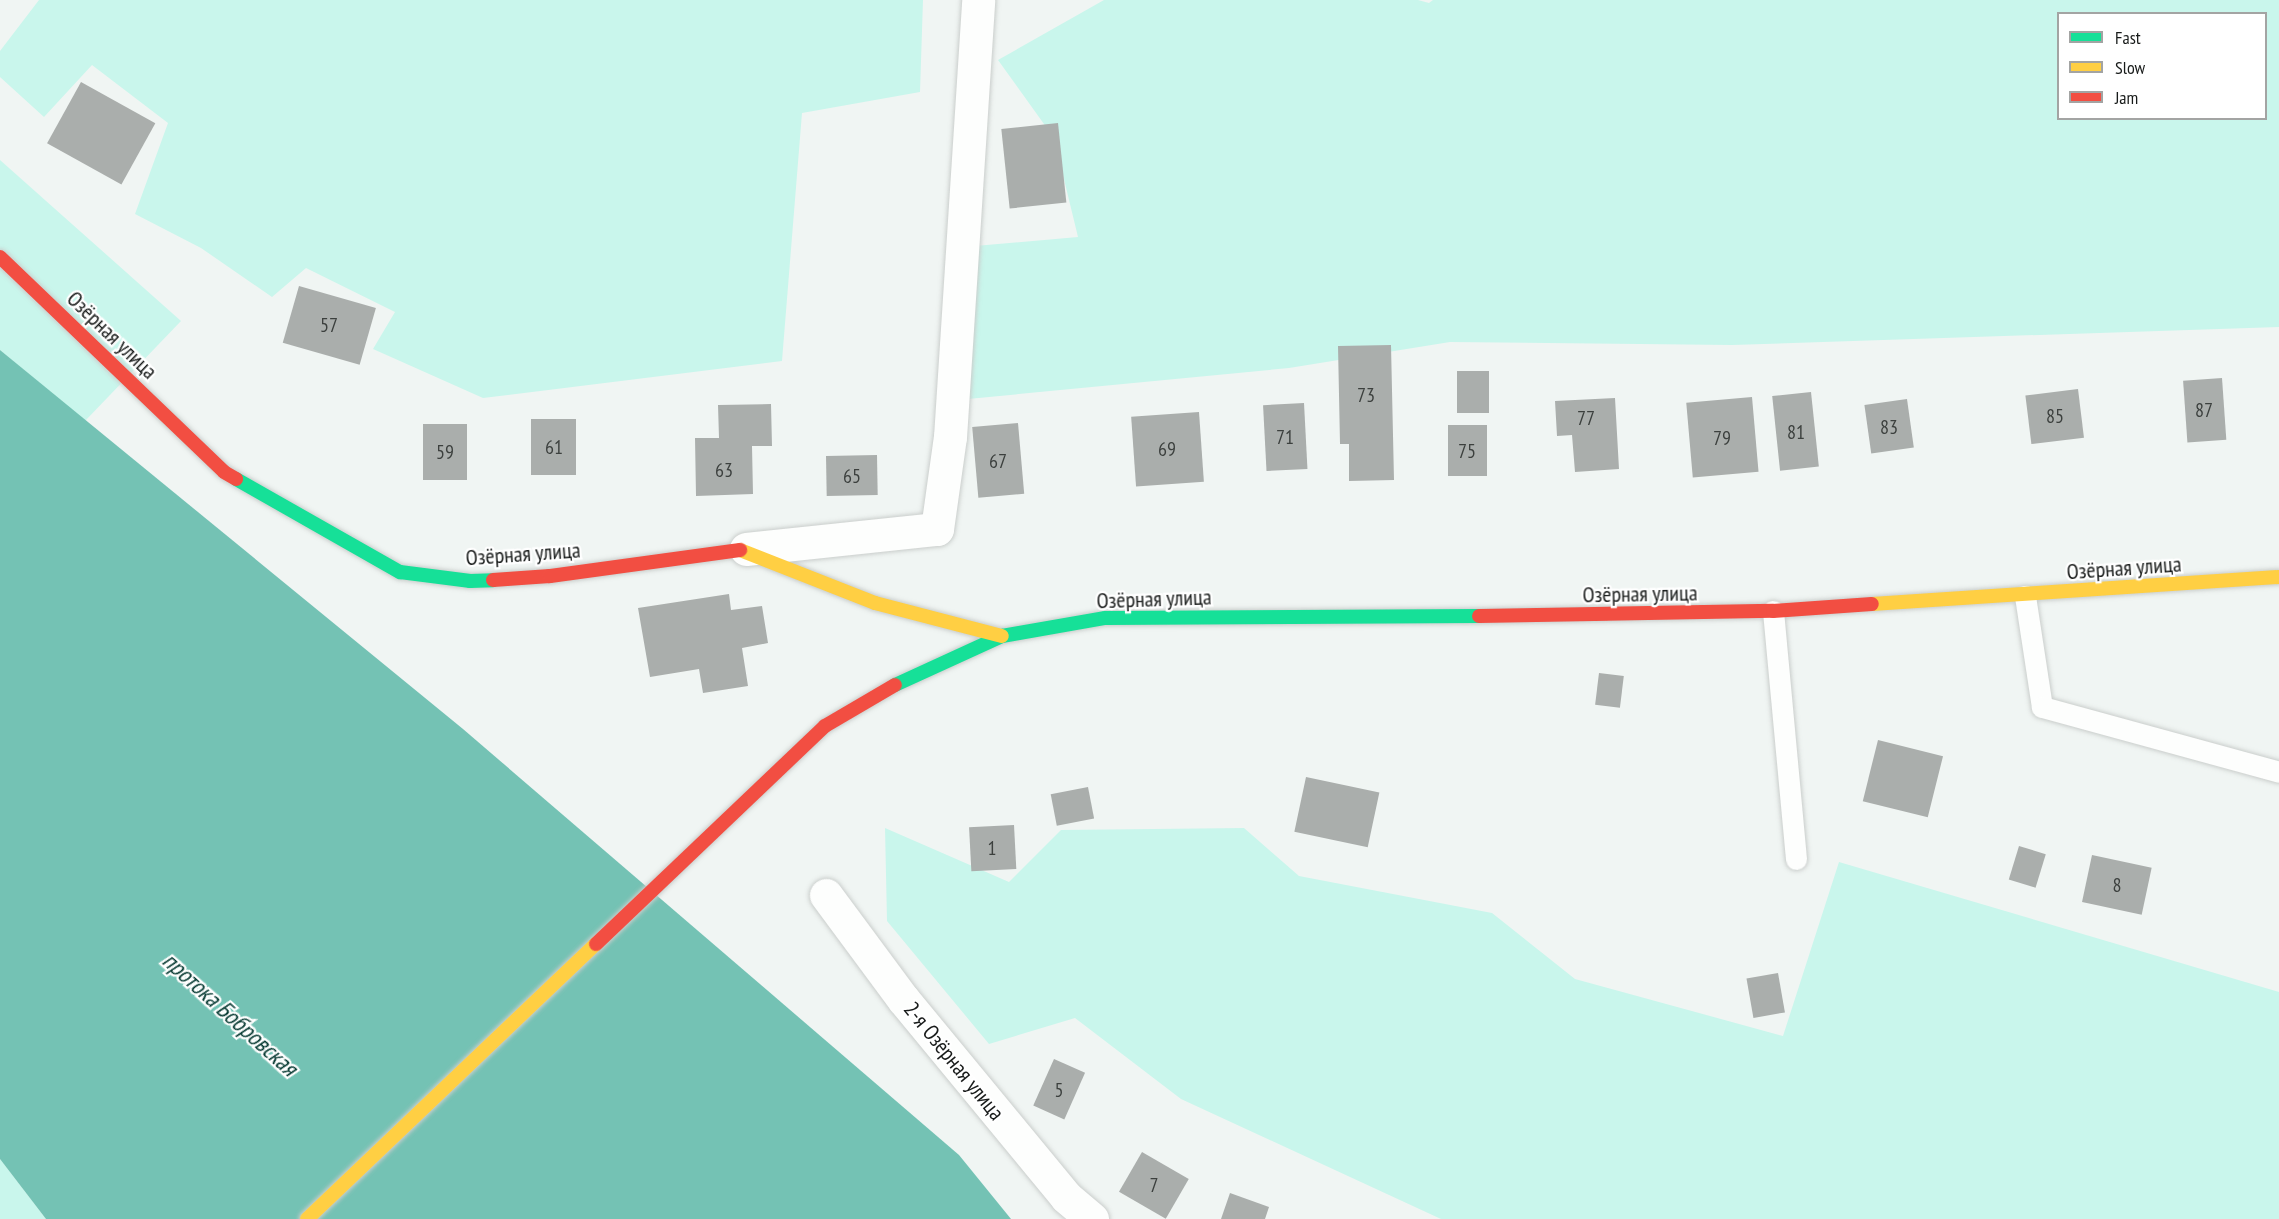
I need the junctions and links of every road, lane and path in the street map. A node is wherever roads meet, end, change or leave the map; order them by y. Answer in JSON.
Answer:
{"nodes":[{"id":1,"x":978,"y":0,"type":"edge"},
{"id":2,"x":0,"y":257,"type":"edge"},
{"id":3,"x":746,"y":549,"type":"junction"},
{"id":4,"x":2279,"y":577,"type":"edge"},
{"id":5,"x":2025,"y":596,"type":"junction"},
{"id":6,"x":1773,"y":611,"type":"junction"},
{"id":7,"x":1002,"y":636,"type":"junction"},
{"id":8,"x":2279,"y":772,"type":"edge"},
{"id":9,"x":1796,"y":859,"type":"dead end"},
{"id":10,"x":826,"y":896,"type":"dead end"},
{"id":11,"x":307,"y":1219,"type":"edge"},
{"id":12,"x":1092,"y":1219,"type":"edge"}],
"edges":[{"from":1,"to":3,"type":"street"},
{"from":2,"to":3,"type":"street","name":"Озёрная улица"},
{"from":3,"to":7,"type":"street","name":"Озёрная улица"},
{"from":4,"to":5,"type":"street","name":"Озёрная улица"},
{"from":5,"to":6,"type":"street","name":"Озёрная улица"},
{"from":5,"to":8,"type":"lane"},
{"from":6,"to":7,"type":"street","name":"Озёрная улица"},
{"from":6,"to":9,"type":"lane"},
{"from":7,"to":11,"type":"street","name":"Озёрная улица"},
{"from":10,"to":12,"type":"street","name":"2-я Озёрная улица"}]}
